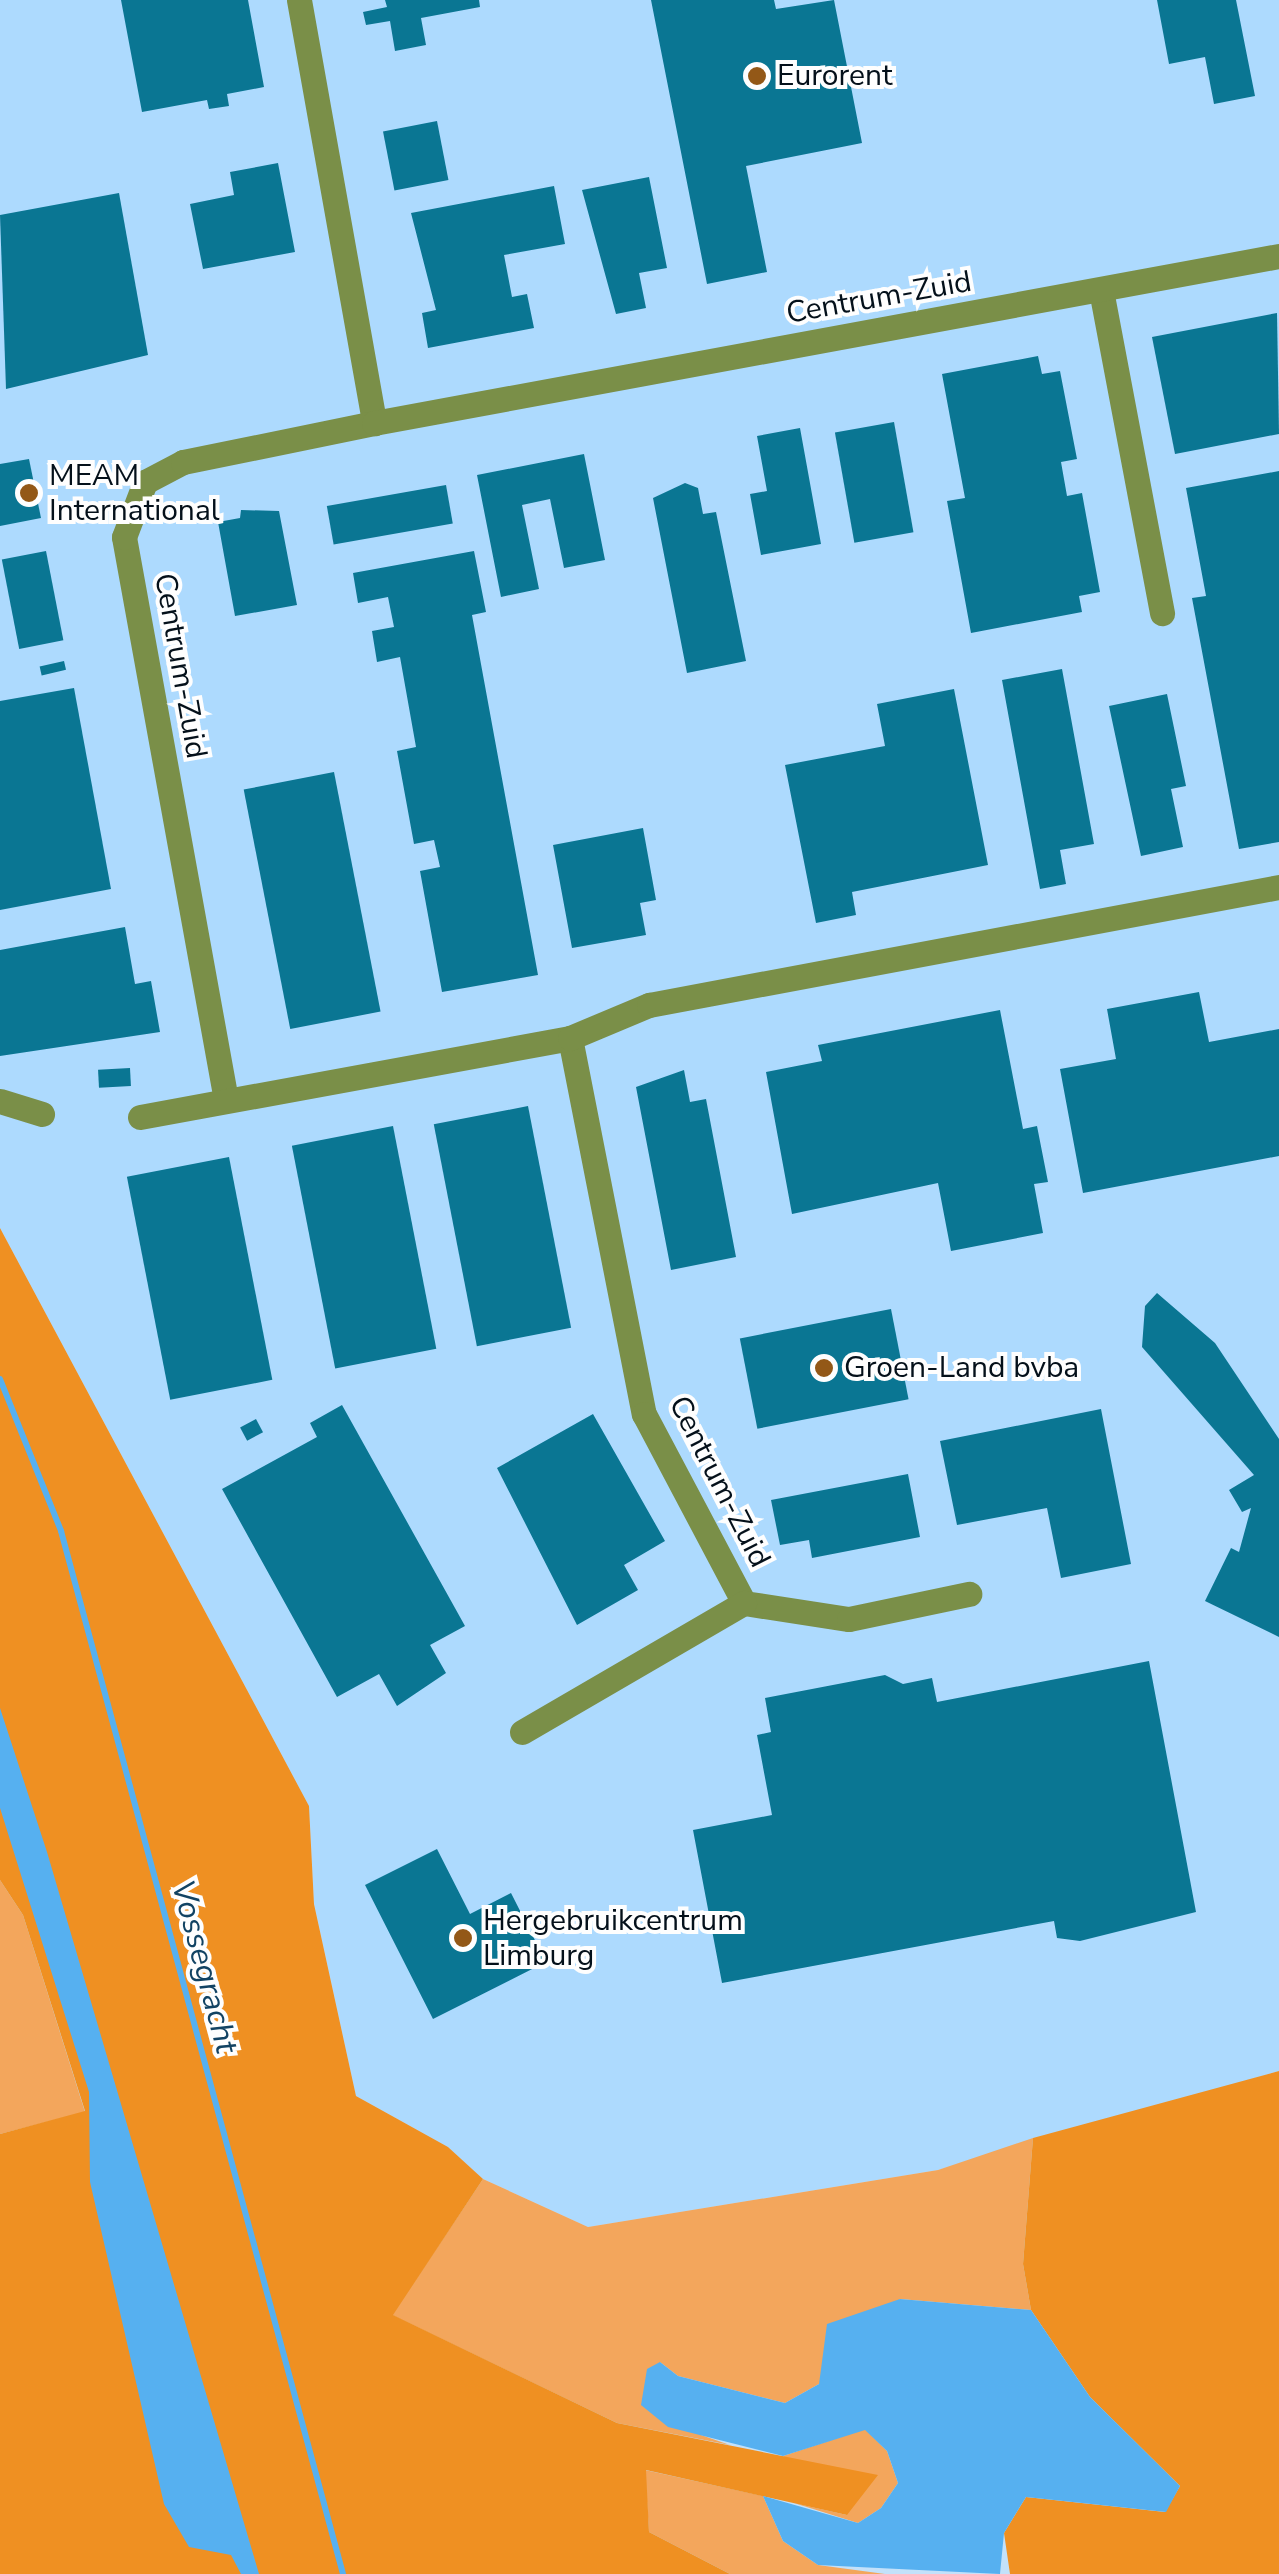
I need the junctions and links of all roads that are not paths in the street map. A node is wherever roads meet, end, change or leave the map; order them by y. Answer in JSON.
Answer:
{"nodes":[{"id":1,"x":298,"y":0,"type":"edge"},
{"id":2,"x":1279,"y":256,"type":"edge"},
{"id":3,"x":1101,"y":290,"type":"junction"},
{"id":4,"x":374,"y":423,"type":"junction"},
{"id":5,"x":1162,"y":613,"type":"dead end"},
{"id":6,"x":1279,"y":887,"type":"edge"},
{"id":7,"x":570,"y":1038,"type":"junction"},
{"id":8,"x":226,"y":1100,"type":"junction"},
{"id":9,"x":0,"y":1101,"type":"edge"},
{"id":10,"x":42,"y":1114,"type":"dead end"},
{"id":11,"x":140,"y":1117,"type":"dead end"},
{"id":12,"x":969,"y":1594,"type":"dead end"},
{"id":13,"x":744,"y":1603,"type":"junction"},
{"id":14,"x":522,"y":1732,"type":"dead end"}],
"edges":[{"from":1,"to":4,"type":"street"},
{"from":2,"to":3,"type":"street","name":"Centrum-Zuid"},
{"from":3,"to":4,"type":"street","name":"Centrum-Zuid"},
{"from":3,"to":5,"type":"street"},
{"from":4,"to":8,"type":"street","name":"Centrum-Zuid"},
{"from":6,"to":7,"type":"street"},
{"from":7,"to":8,"type":"street"},
{"from":7,"to":13,"type":"street","name":"Centrum-Zuid"},
{"from":8,"to":11,"type":"street"},
{"from":9,"to":10,"type":"street"},
{"from":12,"to":13,"type":"street","name":"Centrum-Zuid"},
{"from":13,"to":14,"type":"street","name":"Centrum-Zuid"}]}
